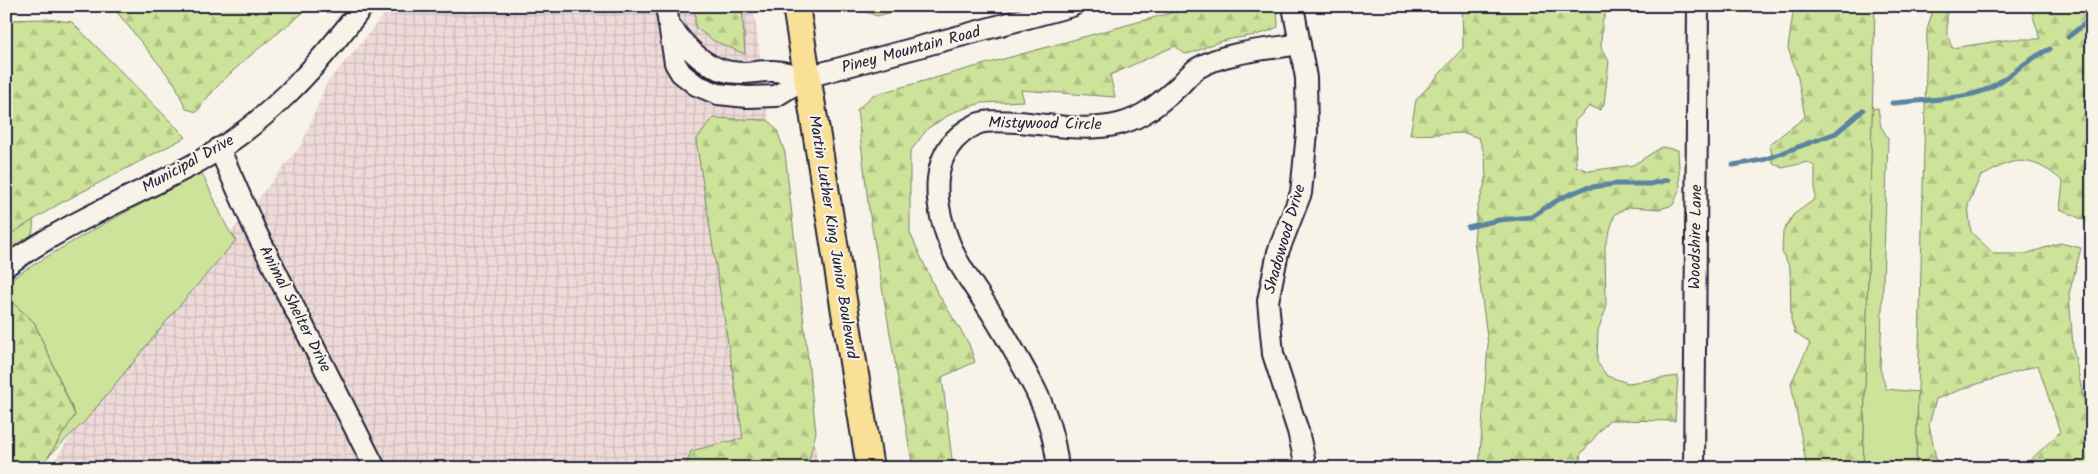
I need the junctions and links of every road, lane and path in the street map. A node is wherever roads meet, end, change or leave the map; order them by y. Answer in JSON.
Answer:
{"nodes":[{"id":1,"x":363,"y":6,"type":"edge"},
{"id":2,"x":666,"y":6,"type":"edge"},
{"id":3,"x":796,"y":6,"type":"edge"},
{"id":4,"x":1072,"y":6,"type":"edge"},
{"id":5,"x":1294,"y":6,"type":"edge"},
{"id":6,"x":1698,"y":6,"type":"edge"},
{"id":7,"x":1300,"y":44,"type":"junction"},
{"id":8,"x":807,"y":77,"type":"junction"},
{"id":9,"x":220,"y":148,"type":"junction"},
{"id":10,"x":6,"y":266,"type":"edge"},
{"id":11,"x":375,"y":468,"type":"edge"},
{"id":12,"x":870,"y":468,"type":"edge"},
{"id":13,"x":1058,"y":468,"type":"edge"},
{"id":14,"x":1304,"y":468,"type":"edge"},
{"id":15,"x":1694,"y":468,"type":"edge"}],
"edges":[{"from":1,"to":9,"type":"street","name":"Municipal Drive"},
{"from":2,"to":8,"type":"street"},
{"from":3,"to":8,"type":"main road","name":"Martin Luther King Junior Boulevard"},
{"from":4,"to":8,"type":"street","name":"Piney Mountain Road"},
{"from":5,"to":7,"type":"street","name":"Shadowood Drive"},
{"from":6,"to":15,"type":"street","name":"Woodshire Lane"},
{"from":7,"to":13,"type":"street","name":"Mistywood Circle"},
{"from":7,"to":14,"type":"street","name":"Shadowood Drive"},
{"from":8,"to":12,"type":"main road","name":"Martin Luther King Junior Boulevard"},
{"from":9,"to":10,"type":"street","name":"Municipal Drive"},
{"from":9,"to":11,"type":"street","name":"Animal Shelter Drive"}]}
